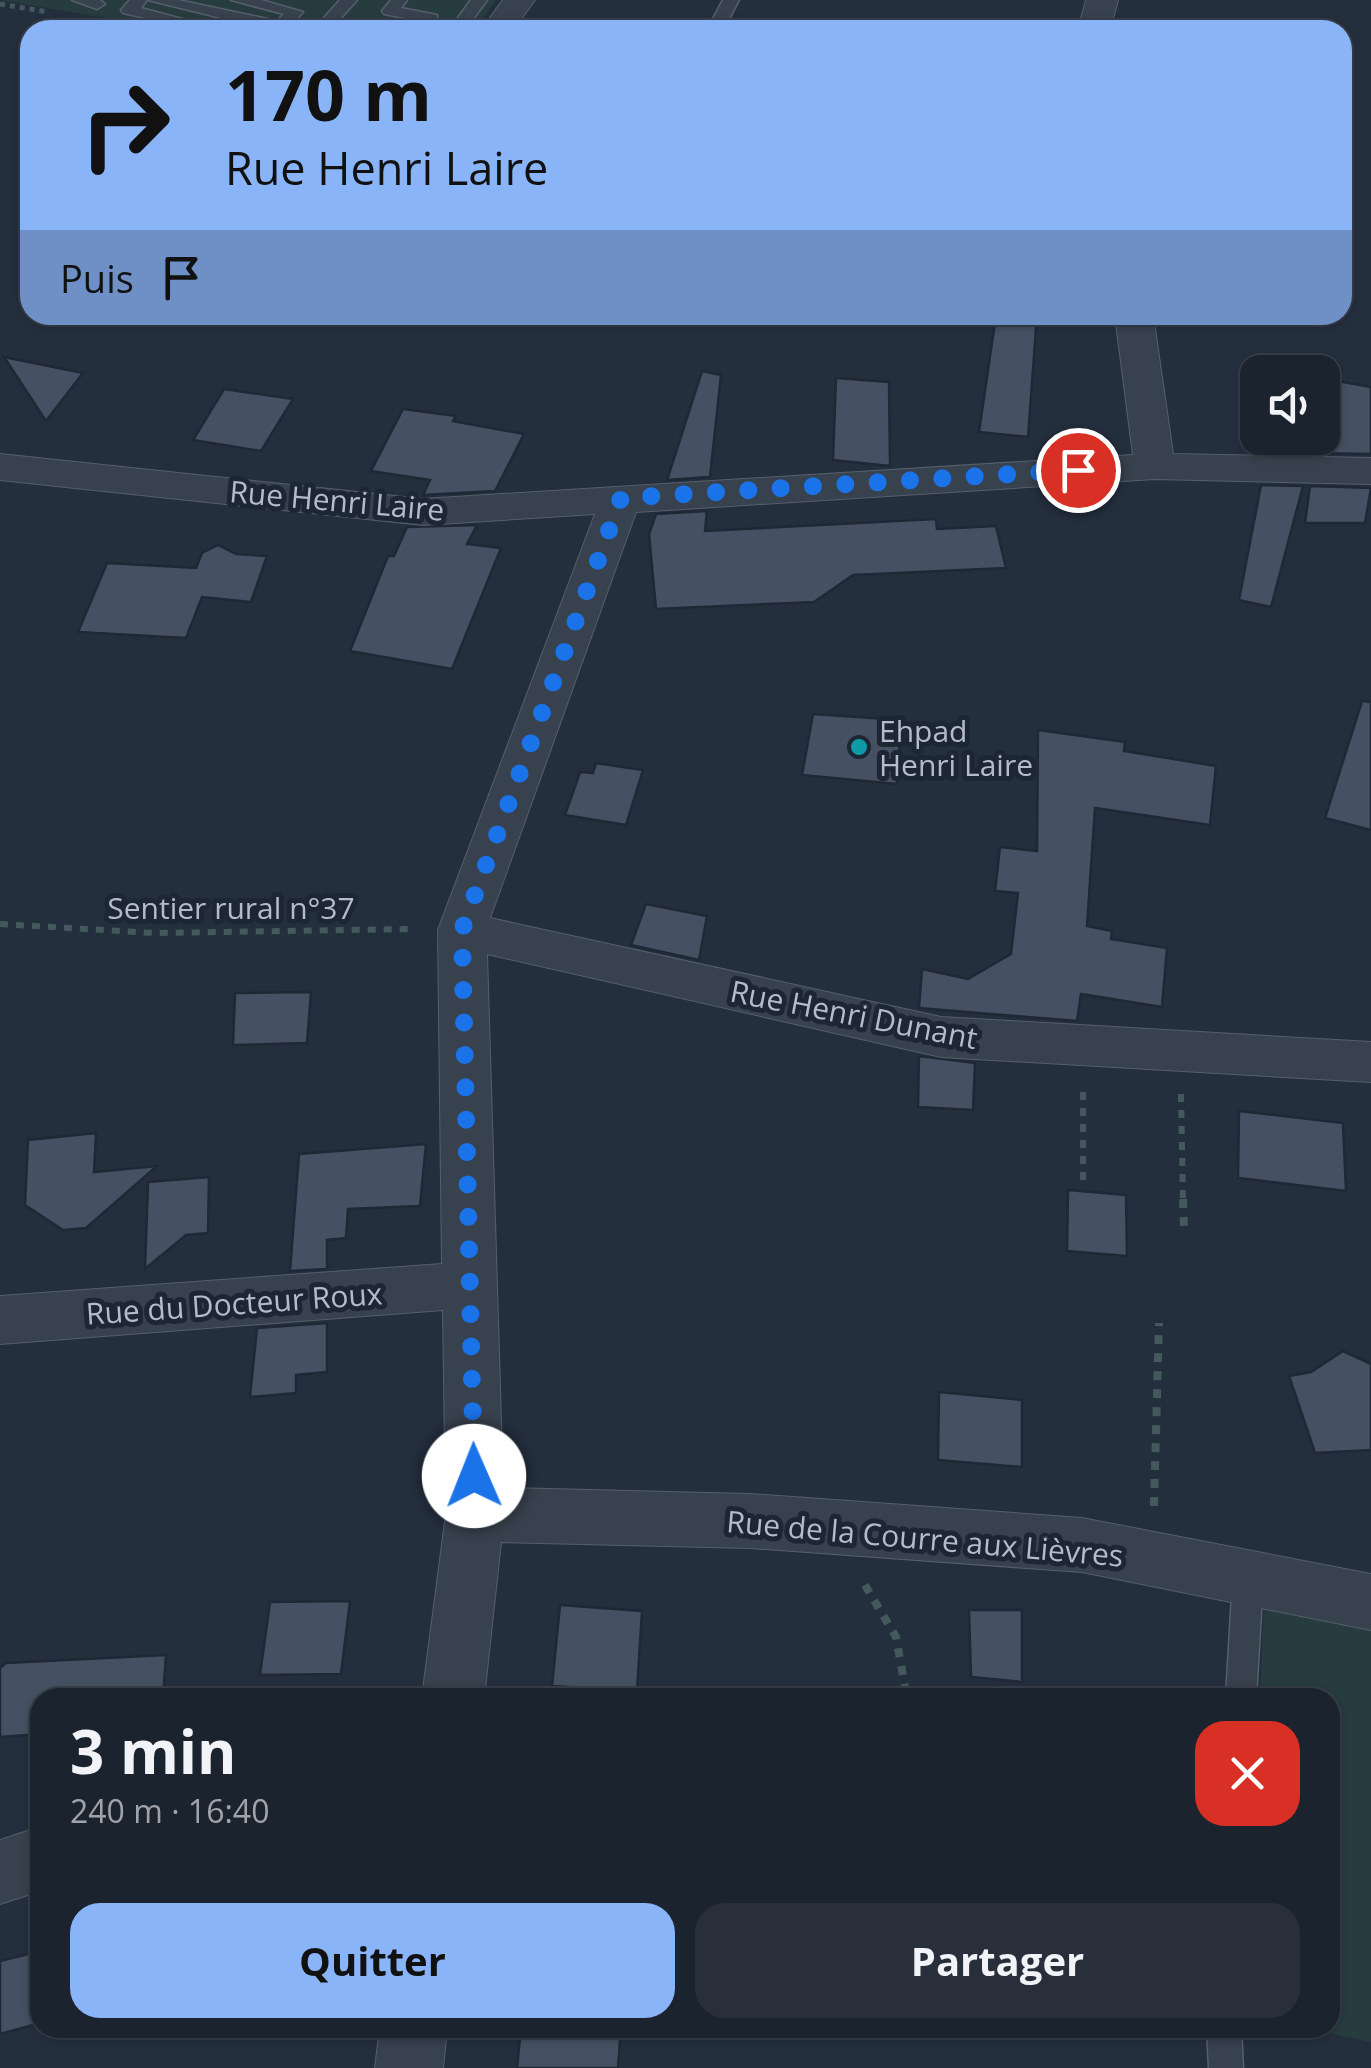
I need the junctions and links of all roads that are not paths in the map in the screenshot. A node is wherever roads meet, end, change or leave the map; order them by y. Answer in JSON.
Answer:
{"nodes":[{"id":1,"x":139,"y":0,"type":"edge"},
{"id":2,"x":156,"y":0,"type":"edge"},
{"id":3,"x":243,"y":0,"type":"edge"},
{"id":4,"x":399,"y":0,"type":"edge"},
{"id":5,"x":424,"y":0,"type":"edge"},
{"id":6,"x":412,"y":15,"type":"junction"},
{"id":7,"x":192,"y":20,"type":"edge"},
{"id":8,"x":210,"y":20,"type":"edge"},
{"id":9,"x":227,"y":20,"type":"edge"},
{"id":10,"x":287,"y":20,"type":"edge"},
{"id":11,"x":422,"y":20,"type":"edge"},
{"id":12,"x":1135,"y":325,"type":"edge"},
{"id":13,"x":1154,"y":466,"type":"junction"},
{"id":14,"x":0,"y":467,"type":"edge"},
{"id":15,"x":1371,"y":471,"type":"edge"},
{"id":16,"x":621,"y":498,"type":"junction"},
{"id":17,"x":462,"y":930,"type":"junction"},
{"id":18,"x":1371,"y":1062,"type":"edge"},
{"id":19,"x":468,"y":1286,"type":"junction"},
{"id":20,"x":0,"y":1320,"type":"edge"},
{"id":21,"x":474,"y":1514,"type":"junction"},
{"id":22,"x":1248,"y":1578,"type":"junction"},
{"id":23,"x":1371,"y":1602,"type":"edge"},
{"id":24,"x":454,"y":1688,"type":"edge"},
{"id":25,"x":1242,"y":1688,"type":"edge"},
{"id":26,"x":30,"y":1862,"type":"edge"},
{"id":27,"x":0,"y":1872,"type":"edge"},
{"id":28,"x":413,"y":2038,"type":"edge"},
{"id":29,"x":1224,"y":2038,"type":"edge"},
{"id":30,"x":409,"y":2068,"type":"edge"},
{"id":31,"x":1226,"y":2068,"type":"edge"}],
"edges":[{"from":1,"to":7,"type":"lane"},
{"from":2,"to":8,"type":"lane"},
{"from":3,"to":9,"type":"lane"},
{"from":3,"to":10,"type":"lane"},
{"from":4,"to":6,"type":"lane"},
{"from":5,"to":6,"type":"lane"},
{"from":6,"to":11,"type":"lane"},
{"from":12,"to":13,"type":"street"},
{"from":13,"to":15,"type":"street","name":"Rue Henri Laire"},
{"from":13,"to":16,"type":"street","name":"Rue Henri Laire"},
{"from":14,"to":16,"type":"street","name":"Rue Henri Laire"},
{"from":16,"to":17,"type":"street"},
{"from":17,"to":18,"type":"street","name":"Rue Henri Dunant"},
{"from":17,"to":19,"type":"street"},
{"from":19,"to":20,"type":"street","name":"Rue du Docteur Roux"},
{"from":19,"to":21,"type":"street"},
{"from":21,"to":22,"type":"street","name":"Rue de la Courre aux Lièvres"},
{"from":21,"to":24,"type":"street"},
{"from":22,"to":23,"type":"street","name":"Rue de la Courre aux Lièvres"},
{"from":22,"to":25,"type":"lane"},
{"from":26,"to":27,"type":"street"},
{"from":28,"to":30,"type":"street"},
{"from":29,"to":31,"type":"lane"}]}
